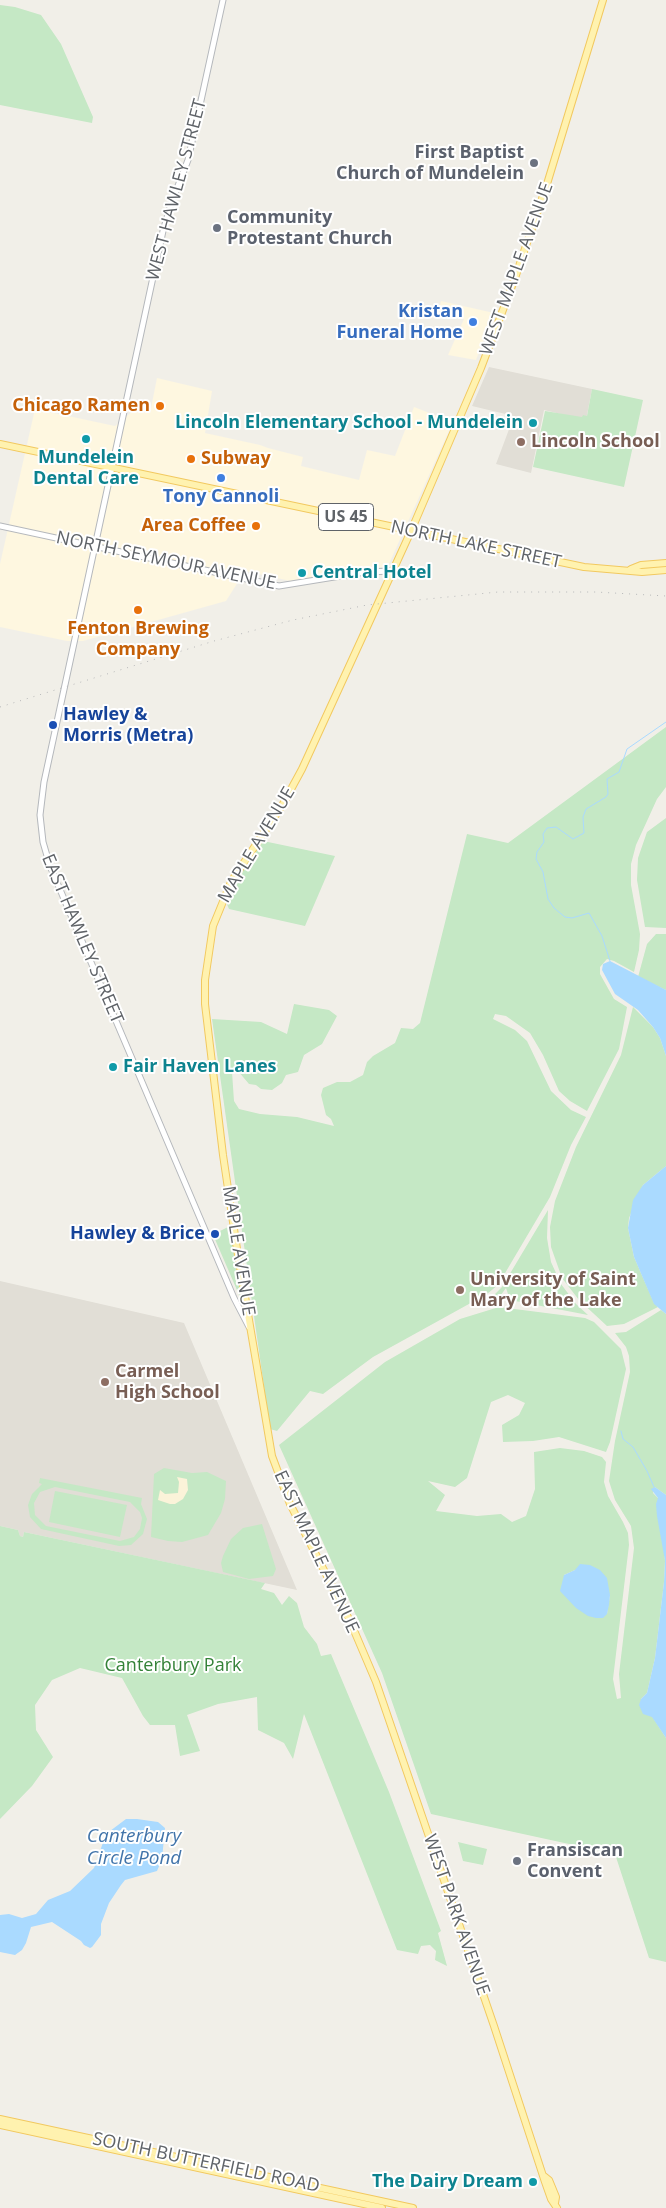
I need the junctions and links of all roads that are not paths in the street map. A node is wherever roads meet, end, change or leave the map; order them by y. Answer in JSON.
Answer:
{"nodes":[{"id":1,"x":223,"y":0,"type":"edge"},
{"id":2,"x":603,"y":0,"type":"edge"},
{"id":3,"x":0,"y":444,"type":"edge"},
{"id":4,"x":113,"y":469,"type":"junction"},
{"id":5,"x":0,"y":526,"type":"edge"},
{"id":6,"x":411,"y":531,"type":"junction"},
{"id":7,"x":96,"y":547,"type":"junction"},
{"id":8,"x":666,"y":563,"type":"edge"},
{"id":9,"x":630,"y":570,"type":"junction"},
{"id":10,"x":666,"y":570,"type":"edge"},
{"id":11,"x":392,"y":572,"type":"junction"},
{"id":12,"x":251,"y":1330,"type":"junction"},
{"id":13,"x":365,"y":1654,"type":"joint"},
{"id":14,"x":0,"y":2119,"type":"edge"},
{"id":15,"x":0,"y":2125,"type":"edge"},
{"id":16,"x":556,"y":2206,"type":"edge"},
{"id":17,"x":382,"y":2208,"type":"edge"},
{"id":18,"x":412,"y":2208,"type":"edge"}],
"edges":[{"from":1,"to":4,"type":"street","name":"WEST HAWLEY STREET"},
{"from":2,"to":6,"type":"main road","name":"WEST MAPLE AVENUE"},
{"from":3,"to":4,"type":"main road","name":"NORTH LAKE STREET","number":"US 45"},
{"from":4,"to":6,"type":"main road","name":"NORTH LAKE STREET","number":"US 45"},
{"from":4,"to":7,"type":"street","name":"EAST HAWLEY STREET"},
{"from":5,"to":7,"type":"street","name":"NORTH SEYMOUR AVENUE"},
{"from":6,"to":9,"type":"main road","name":"NORTH LAKE STREET","number":"US 45"},
{"from":6,"to":11,"type":"main road","name":"MAPLE AVENUE"},
{"from":7,"to":11,"type":"street","name":"NORTH SEYMOUR AVENUE"},
{"from":7,"to":12,"type":"street","name":"EAST HAWLEY STREET"},
{"from":8,"to":9,"type":"main road","name":"NORTH LAKE STREET","number":"US 45"},
{"from":9,"to":10,"type":"main road","name":"NORTH LAKE STREET","number":"US 45"},
{"from":11,"to":12,"type":"main road","name":"MAPLE AVENUE"},
{"from":12,"to":13,"type":"main road","name":"EAST MAPLE AVENUE"},
{"from":13,"to":16,"type":"main road","name":"WEST PARK AVENUE"},
{"from":14,"to":18,"type":"main road","name":"SOUTH BUTTERFIELD ROAD"},
{"from":15,"to":17,"type":"main road","name":"SOUTH BUTTERFIELD ROAD"}]}
